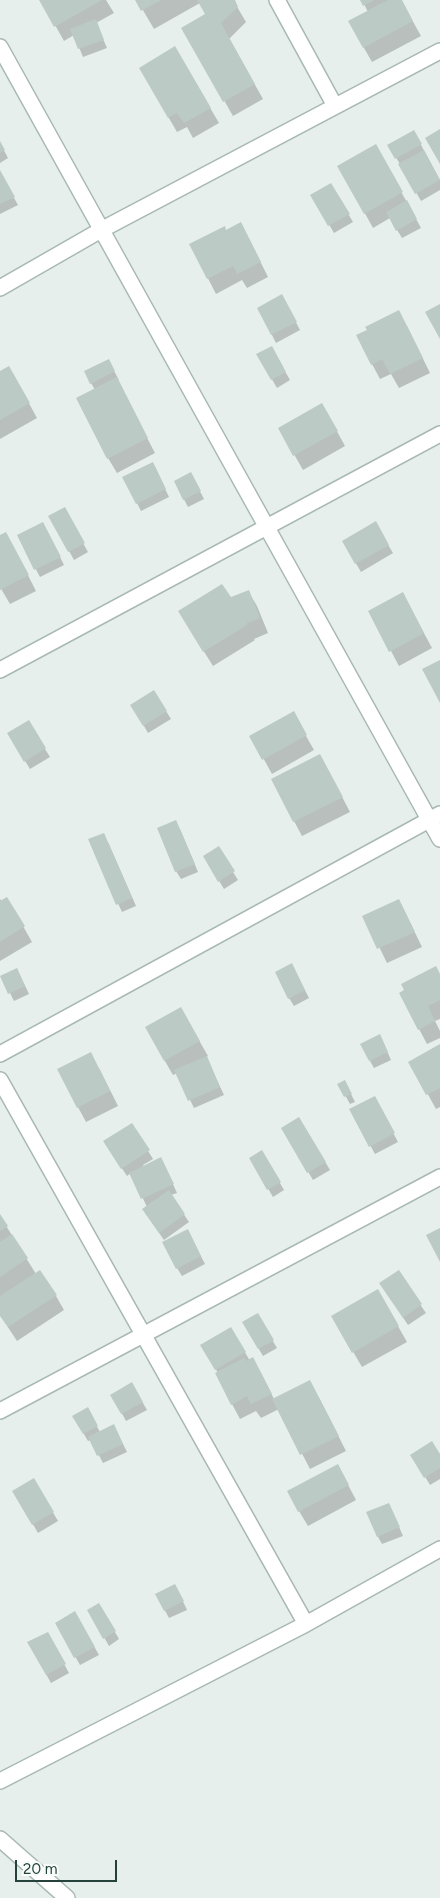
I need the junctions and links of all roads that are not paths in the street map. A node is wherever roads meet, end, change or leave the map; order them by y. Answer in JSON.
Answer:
{"nodes":[{"id":1,"x":277,"y":0,"type":"edge"},
{"id":2,"x":0,"y":47,"type":"edge"},
{"id":3,"x":440,"y":51,"type":"edge"},
{"id":4,"x":335,"y":106,"type":"junction"},
{"id":5,"x":101,"y":230,"type":"junction"},
{"id":6,"x":0,"y":288,"type":"edge"},
{"id":7,"x":440,"y":434,"type":"edge"},
{"id":8,"x":267,"y":527,"type":"junction"},
{"id":9,"x":0,"y":670,"type":"edge"},
{"id":10,"x":435,"y":817,"type":"edge"},
{"id":11,"x":440,"y":839,"type":"edge"},
{"id":12,"x":0,"y":1054,"type":"edge"},
{"id":13,"x":0,"y":1080,"type":"edge"},
{"id":14,"x":440,"y":1177,"type":"edge"},
{"id":15,"x":144,"y":1335,"type":"junction"},
{"id":16,"x":0,"y":1411,"type":"edge"},
{"id":17,"x":440,"y":1549,"type":"edge"},
{"id":18,"x":306,"y":1624,"type":"junction"},
{"id":19,"x":0,"y":1781,"type":"edge"},
{"id":20,"x":0,"y":1839,"type":"edge"},
{"id":21,"x":67,"y":1898,"type":"edge"}],
"edges":[{"from":1,"to":4,"type":"street"},
{"from":2,"to":5,"type":"street"},
{"from":3,"to":4,"type":"street"},
{"from":4,"to":5,"type":"street"},
{"from":5,"to":6,"type":"street"},
{"from":5,"to":8,"type":"street"},
{"from":7,"to":8,"type":"street"},
{"from":8,"to":9,"type":"street"},
{"from":8,"to":10,"type":"street"},
{"from":10,"to":11,"type":"street"},
{"from":10,"to":12,"type":"street"},
{"from":13,"to":15,"type":"street"},
{"from":14,"to":15,"type":"street"},
{"from":15,"to":16,"type":"street"},
{"from":15,"to":18,"type":"street"},
{"from":17,"to":18,"type":"street"},
{"from":18,"to":19,"type":"street"},
{"from":20,"to":21,"type":"street"}]}
